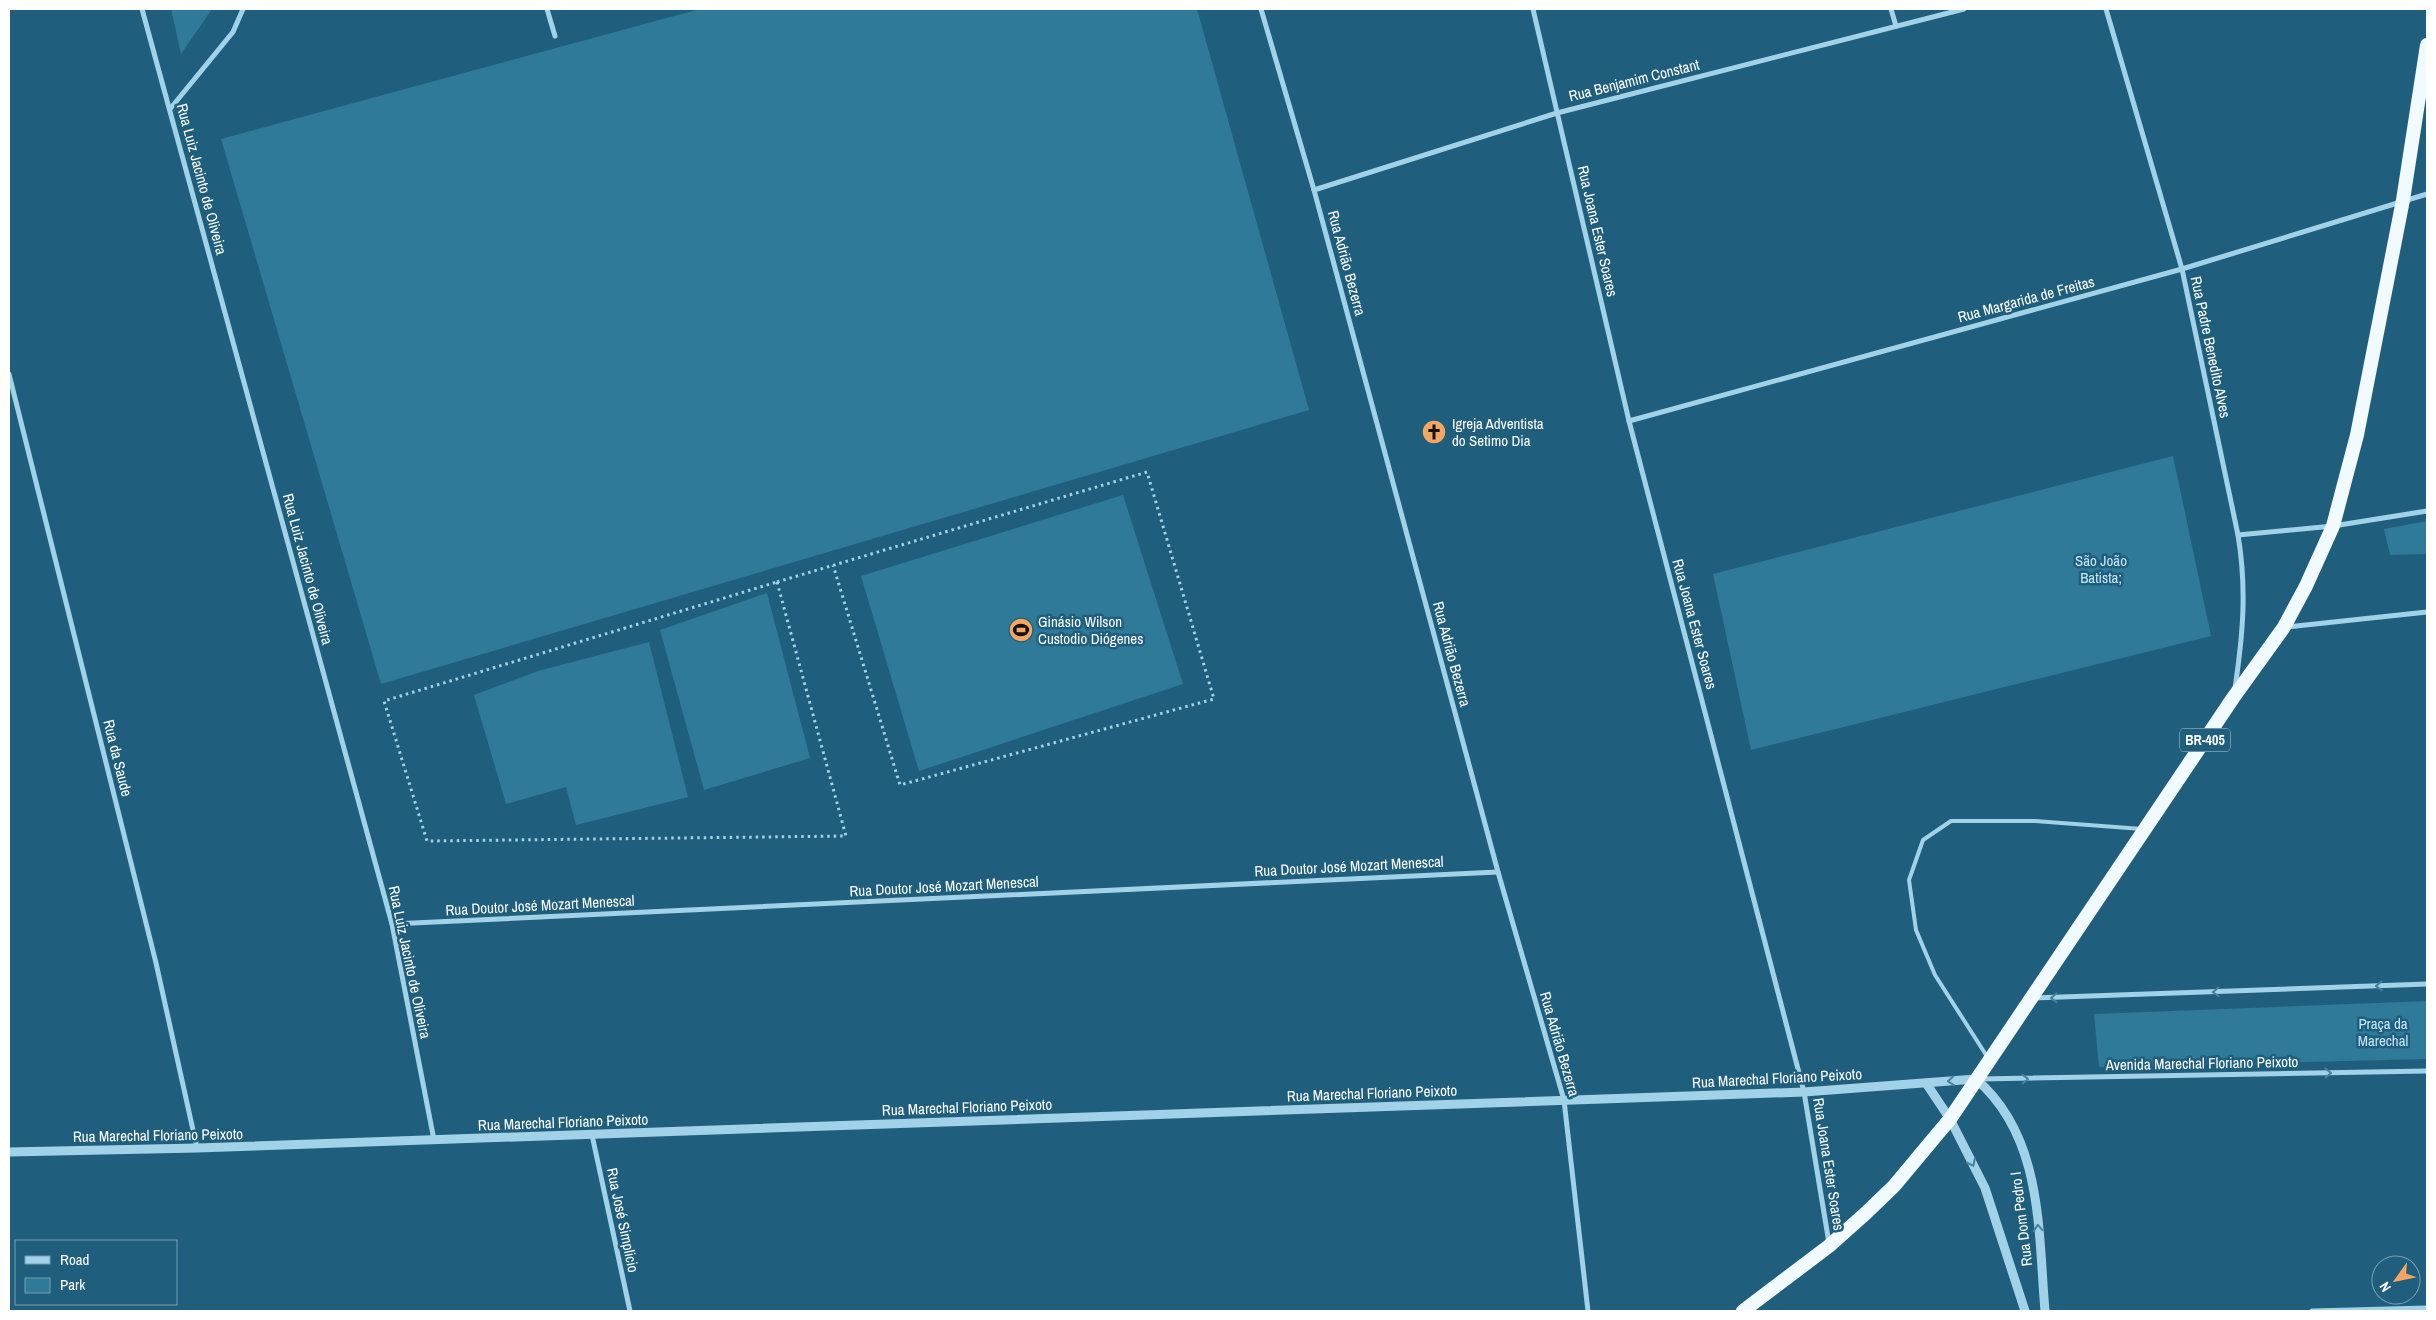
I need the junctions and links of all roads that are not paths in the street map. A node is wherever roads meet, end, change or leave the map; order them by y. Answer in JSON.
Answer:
{"nodes":[{"id":1,"x":142,"y":9,"type":"edge"},
{"id":2,"x":243,"y":9,"type":"edge"},
{"id":3,"x":547,"y":9,"type":"edge"},
{"id":4,"x":1261,"y":9,"type":"edge"},
{"id":5,"x":1533,"y":9,"type":"edge"},
{"id":6,"x":1891,"y":9,"type":"edge"},
{"id":7,"x":1964,"y":9,"type":"edge"},
{"id":8,"x":2106,"y":9,"type":"edge"},
{"id":9,"x":1896,"y":26,"type":"junction"},
{"id":10,"x":555,"y":36,"type":"dead end"},
{"id":11,"x":2427,"y":45,"type":"edge"},
{"id":12,"x":170,"y":109,"type":"junction"},
{"id":13,"x":1557,"y":112,"type":"junction"},
{"id":14,"x":1314,"y":190,"type":"junction"},
{"id":15,"x":2427,"y":194,"type":"edge"},
{"id":16,"x":2403,"y":200,"type":"junction"},
{"id":17,"x":2182,"y":269,"type":"junction"},
{"id":18,"x":9,"y":374,"type":"edge"},
{"id":19,"x":1629,"y":421,"type":"junction"},
{"id":20,"x":2427,"y":511,"type":"edge"},
{"id":21,"x":2333,"y":526,"type":"junction"},
{"id":22,"x":2238,"y":535,"type":"junction"},
{"id":23,"x":2427,"y":612,"type":"edge"},
{"id":24,"x":2284,"y":627,"type":"junction"},
{"id":25,"x":2234,"y":698,"type":"junction"},
{"id":26,"x":2145,"y":829,"type":"junction"},
{"id":27,"x":1498,"y":872,"type":"junction"},
{"id":28,"x":392,"y":924,"type":"junction"},
{"id":29,"x":2427,"y":984,"type":"edge"},
{"id":30,"x":2030,"y":998,"type":"junction"},
{"id":31,"x":1990,"y":1060,"type":"junction"},
{"id":32,"x":2427,"y":1070,"type":"edge"},
{"id":33,"x":1976,"y":1079,"type":"junction"},
{"id":34,"x":1926,"y":1083,"type":"junction"},
{"id":35,"x":1804,"y":1092,"type":"junction"},
{"id":36,"x":1564,"y":1100,"type":"junction"},
{"id":37,"x":1950,"y":1119,"type":"junction"},
{"id":38,"x":592,"y":1134,"type":"junction"},
{"id":39,"x":434,"y":1140,"type":"junction"},
{"id":40,"x":197,"y":1148,"type":"junction"},
{"id":41,"x":9,"y":1152,"type":"edge"},
{"id":42,"x":1829,"y":1246,"type":"junction"},
{"id":43,"x":2427,"y":1308,"type":"edge"},
{"id":44,"x":630,"y":1311,"type":"edge"},
{"id":45,"x":1588,"y":1311,"type":"edge"},
{"id":46,"x":1742,"y":1311,"type":"edge"},
{"id":47,"x":2025,"y":1311,"type":"edge"},
{"id":48,"x":2045,"y":1311,"type":"edge"},
{"id":49,"x":2312,"y":1311,"type":"edge"}],
"edges":[{"from":1,"to":12,"type":"street","name":"Rua Luiz Jacinto de Oliveira"},
{"from":2,"to":12,"type":"street"},
{"from":3,"to":10,"type":"street"},
{"from":4,"to":14,"type":"street","name":"Rua Adrião Bezerra"},
{"from":5,"to":13,"type":"street","name":"Rua Joana Ester Soares"},
{"from":6,"to":9,"type":"street"},
{"from":7,"to":9,"type":"street","name":"Rua Benjamim Constant"},
{"from":8,"to":17,"type":"street","name":"Rua Padre Benedito Alves"},
{"from":9,"to":13,"type":"street","name":"Rua Benjamim Constant"},
{"from":11,"to":16,"type":"highway","number":"BR-405"},
{"from":12,"to":28,"type":"street","name":"Rua Luiz Jacinto de Oliveira"},
{"from":13,"to":14,"type":"street","name":"Rua Benjamim Constant"},
{"from":13,"to":19,"type":"street","name":"Rua Joana Ester Soares"},
{"from":14,"to":27,"type":"street","name":"Rua Adrião Bezerra"},
{"from":15,"to":16,"type":"street","name":"Rua Margarida de Freitas"},
{"from":16,"to":17,"type":"street","name":"Rua Margarida de Freitas"},
{"from":16,"to":21,"type":"highway","number":"BR-405"},
{"from":17,"to":19,"type":"street","name":"Rua Margarida de Freitas"},
{"from":17,"to":22,"type":"street","name":"Rua Padre Benedito Alves"},
{"from":18,"to":40,"type":"street","name":"Rua da Saude"},
{"from":19,"to":35,"type":"street","name":"Rua Joana Ester Soares"},
{"from":20,"to":21,"type":"street"},
{"from":21,"to":22,"type":"street"},
{"from":21,"to":24,"type":"highway","number":"BR-405"},
{"from":22,"to":25,"type":"street","name":"Rua Padre Benedito Alves"},
{"from":23,"to":24,"type":"street"},
{"from":24,"to":25,"type":"highway","number":"BR-405"},
{"from":25,"to":26,"type":"highway","number":"BR-405"},
{"from":26,"to":30,"type":"highway","number":"BR-405"},
{"from":26,"to":31,"type":"lane"},
{"from":27,"to":28,"type":"street","name":"Rua Doutor José Mozart Menescal"},
{"from":27,"to":36,"type":"street","name":"Rua Adrião Bezerra"},
{"from":28,"to":39,"type":"street","name":"Rua Luiz Jacinto de Oliveira"},
{"from":29,"to":30,"type":"street","one_way":true},
{"from":30,"to":31,"type":"highway","number":"BR-405"},
{"from":31,"to":33,"type":"highway","number":"BR-405"},
{"from":33,"to":32,"type":"street","name":"Avenida Marechal Floriano Peixoto","one_way":true},
{"from":33,"to":34,"type":"street","name":"Rua Marechal Floriano Peixoto","one_way":true},
{"from":33,"to":37,"type":"highway","number":"BR-405"},
{"from":48,"to":33,"type":"street","name":"Rua Dom Pedro I","one_way":true},
{"from":34,"to":35,"type":"street","name":"Rua Marechal Floriano Peixoto"},
{"from":34,"to":37,"type":"street"},
{"from":35,"to":36,"type":"street","name":"Rua Marechal Floriano Peixoto"},
{"from":35,"to":42,"type":"street","name":"Rua Joana Ester Soares"},
{"from":36,"to":38,"type":"street","name":"Rua Marechal Floriano Peixoto"},
{"from":36,"to":45,"type":"street","name":"Rua Adrião Bezerra"},
{"from":37,"to":42,"type":"highway","number":"BR-405"},
{"from":37,"to":47,"type":"street","name":"Rua Dom Pedro I","one_way":true},
{"from":38,"to":39,"type":"street","name":"Rua Marechal Floriano Peixoto"},
{"from":38,"to":44,"type":"street","name":"Rua José Simplicio"},
{"from":39,"to":40,"type":"street","name":"Rua Marechal Floriano Peixoto"},
{"from":40,"to":41,"type":"street","name":"Rua Marechal Floriano Peixoto"},
{"from":42,"to":46,"type":"highway","number":"BR-405"},
{"from":43,"to":49,"type":"street"}]}
